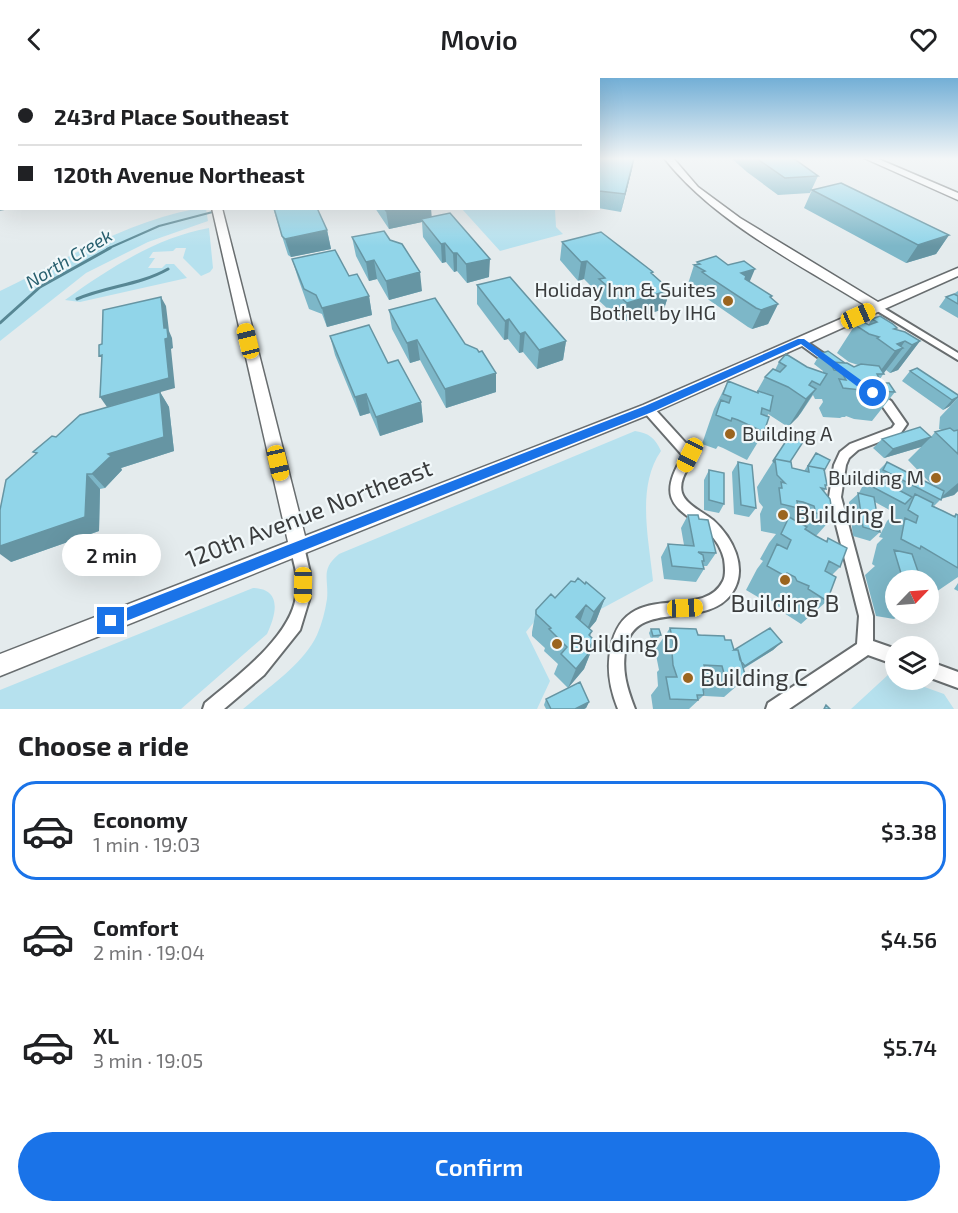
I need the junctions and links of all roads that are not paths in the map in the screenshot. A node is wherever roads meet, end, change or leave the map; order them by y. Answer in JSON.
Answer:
{"nodes":[{"id":1,"x":694,"y":187,"type":"edge"},
{"id":2,"x":936,"y":187,"type":"edge"},
{"id":3,"x":958,"y":197,"type":"edge"},
{"id":4,"x":219,"y":213,"type":"edge"},
{"id":5,"x":958,"y":272,"type":"edge"},
{"id":6,"x":877,"y":308,"type":"junction"},
{"id":7,"x":801,"y":341,"type":"junction"},
{"id":8,"x":958,"y":345,"type":"edge"},
{"id":9,"x":948,"y":350,"type":"junction"},
{"id":10,"x":958,"y":357,"type":"edge"},
{"id":11,"x":837,"y":367,"type":"edge"},
{"id":12,"x":864,"y":387,"type":"edge"},
{"id":13,"x":643,"y":411,"type":"junction"},
{"id":14,"x":298,"y":546,"type":"junction"},
{"id":15,"x":865,"y":646,"type":"junction"},
{"id":16,"x":885,"y":653,"type":"edge"},
{"id":17,"x":0,"y":665,"type":"edge"},
{"id":18,"x":939,"y":673,"type":"edge"},
{"id":19,"x":958,"y":680,"type":"edge"},
{"id":20,"x":211,"y":709,"type":"edge"},
{"id":21,"x":627,"y":709,"type":"edge"},
{"id":22,"x":774,"y":709,"type":"edge"}],
"edges":[{"from":1,"to":6,"type":"street"},
{"from":2,"to":3,"type":"street"},
{"from":4,"to":14,"type":"street"},
{"from":5,"to":6,"type":"street","name":"120th Avenue Northeast"},
{"from":6,"to":7,"type":"street","name":"120th Avenue Northeast"},
{"from":6,"to":9,"type":"street"},
{"from":7,"to":11,"type":"street"},
{"from":7,"to":13,"type":"street","name":"120th Avenue Northeast"},
{"from":8,"to":9,"type":"street"},
{"from":9,"to":10,"type":"street"},
{"from":12,"to":15,"type":"street"},
{"from":13,"to":14,"type":"street","name":"120th Avenue Northeast"},
{"from":13,"to":21,"type":"street"},
{"from":14,"to":17,"type":"street","name":"120th Avenue Northeast"},
{"from":14,"to":20,"type":"street"},
{"from":15,"to":16,"type":"street"},
{"from":15,"to":22,"type":"street"},
{"from":18,"to":19,"type":"street"}]}
